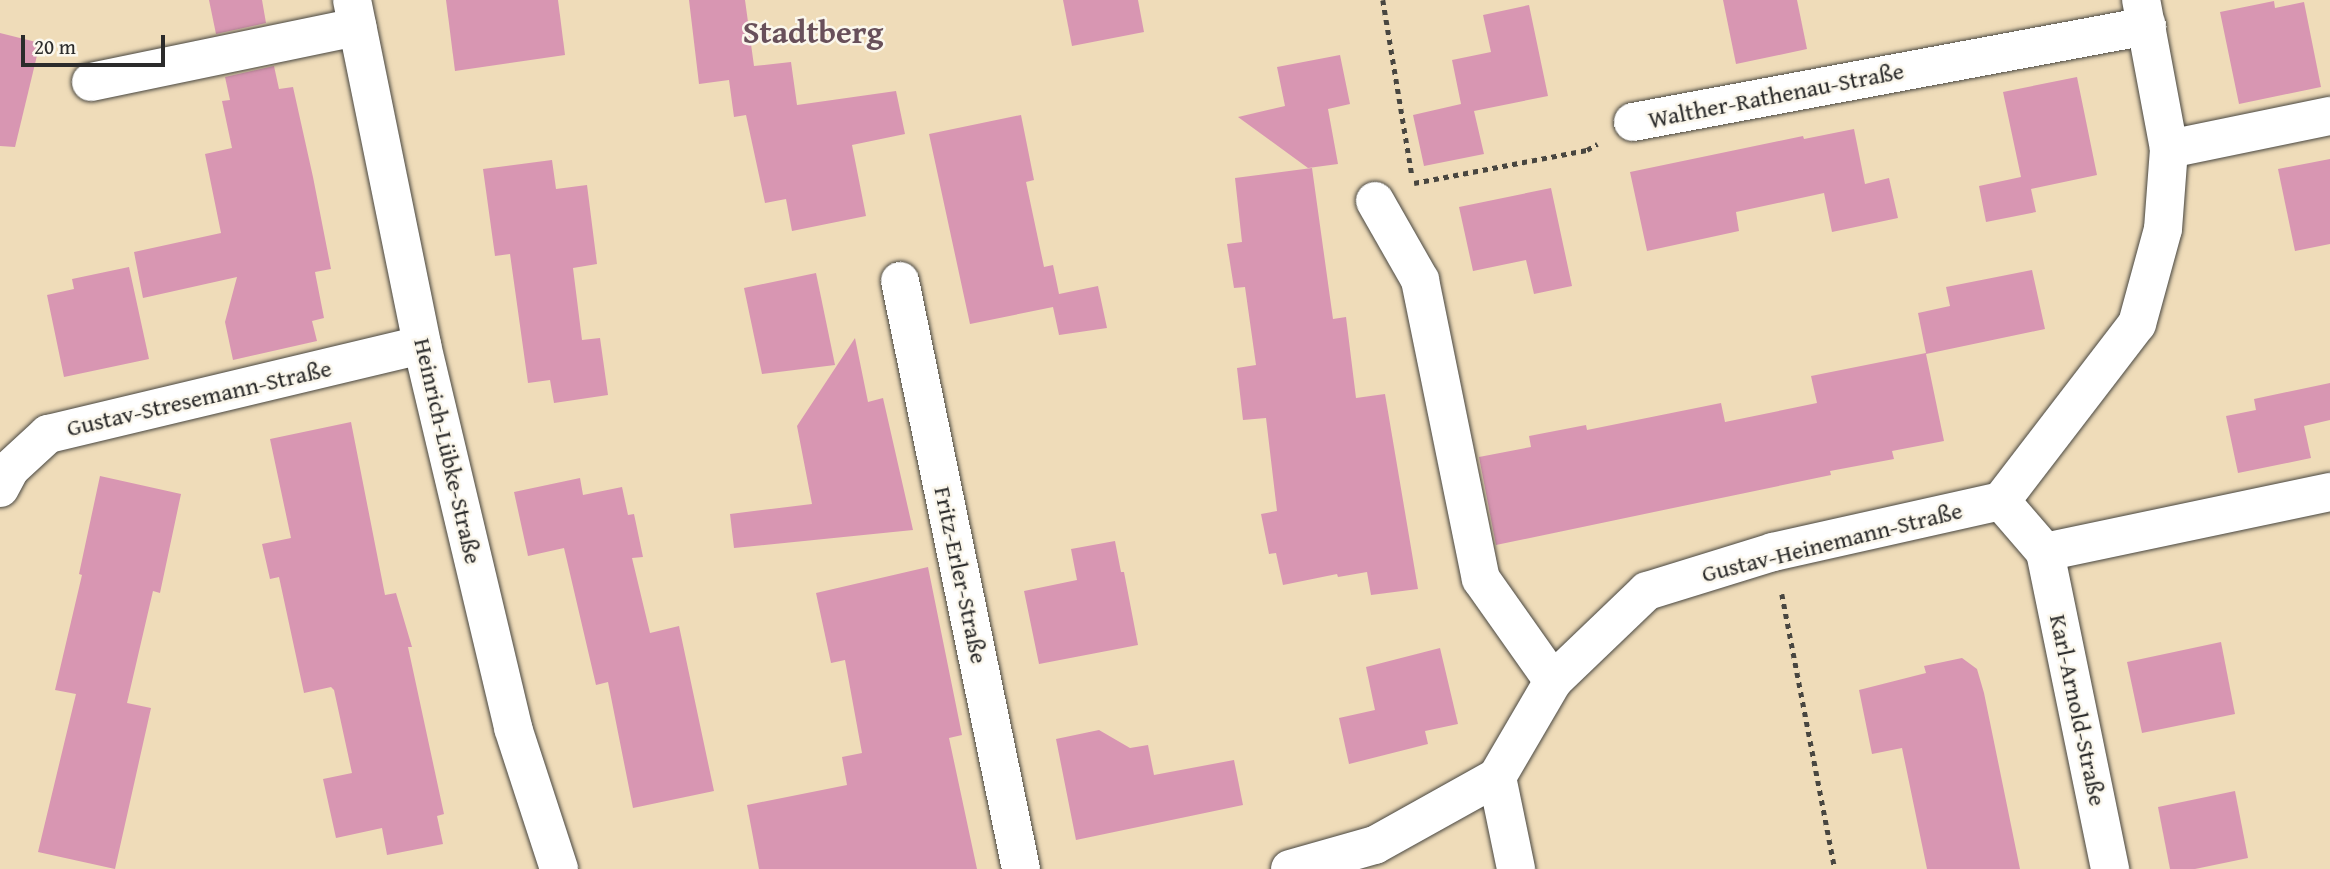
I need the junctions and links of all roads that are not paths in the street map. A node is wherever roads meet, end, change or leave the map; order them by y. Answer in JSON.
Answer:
{"nodes":[{"id":1,"x":2144,"y":13,"type":"edge"},
{"id":2,"x":354,"y":14,"type":"edge"},
{"id":3,"x":91,"y":82,"type":"dead end"},
{"id":4,"x":2330,"y":116,"type":"edge"},
{"id":5,"x":1633,"y":122,"type":"road end"},
{"id":6,"x":2169,"y":149,"type":"junction"},
{"id":7,"x":1375,"y":201,"type":"dead end"},
{"id":8,"x":900,"y":281,"type":"dead end"},
{"id":9,"x":422,"y":345,"type":"junction"},
{"id":10,"x":0,"y":488,"type":"edge"},
{"id":11,"x":2330,"y":492,"type":"edge"},
{"id":12,"x":2001,"y":501,"type":"junction"},
{"id":13,"x":2045,"y":552,"type":"junction"},
{"id":14,"x":1553,"y":681,"type":"junction"},
{"id":15,"x":1497,"y":777,"type":"junction"},
{"id":16,"x":559,"y":869,"type":"edge"},
{"id":17,"x":1021,"y":869,"type":"edge"},
{"id":18,"x":1290,"y":869,"type":"edge"},
{"id":19,"x":1516,"y":869,"type":"edge"},
{"id":20,"x":2110,"y":869,"type":"edge"}],
"edges":[{"from":1,"to":5,"type":"street","name":"Walther-Rathenau-Straße"},
{"from":1,"to":6,"type":"street"},
{"from":2,"to":3,"type":"street","name":"Heinrich-Lübke-Straße"},
{"from":2,"to":9,"type":"street","name":"Heinrich-Lübke-Straße"},
{"from":4,"to":6,"type":"street"},
{"from":6,"to":12,"type":"street"},
{"from":7,"to":14,"type":"street"},
{"from":8,"to":17,"type":"street","name":"Fritz-Erler-Straße"},
{"from":9,"to":10,"type":"street","name":"Gustav-Stresemann-Straße"},
{"from":9,"to":16,"type":"street","name":"Heinrich-Lübke-Straße"},
{"from":11,"to":13,"type":"street"},
{"from":12,"to":13,"type":"street","name":"Karl-Arnold-Straße"},
{"from":12,"to":14,"type":"street","name":"Gustav-Heinemann-Straße"},
{"from":13,"to":20,"type":"street","name":"Karl-Arnold-Straße"},
{"from":14,"to":15,"type":"street","name":"Gustav-Heinemann-Straße"},
{"from":15,"to":18,"type":"street"},
{"from":15,"to":19,"type":"street"}]}
